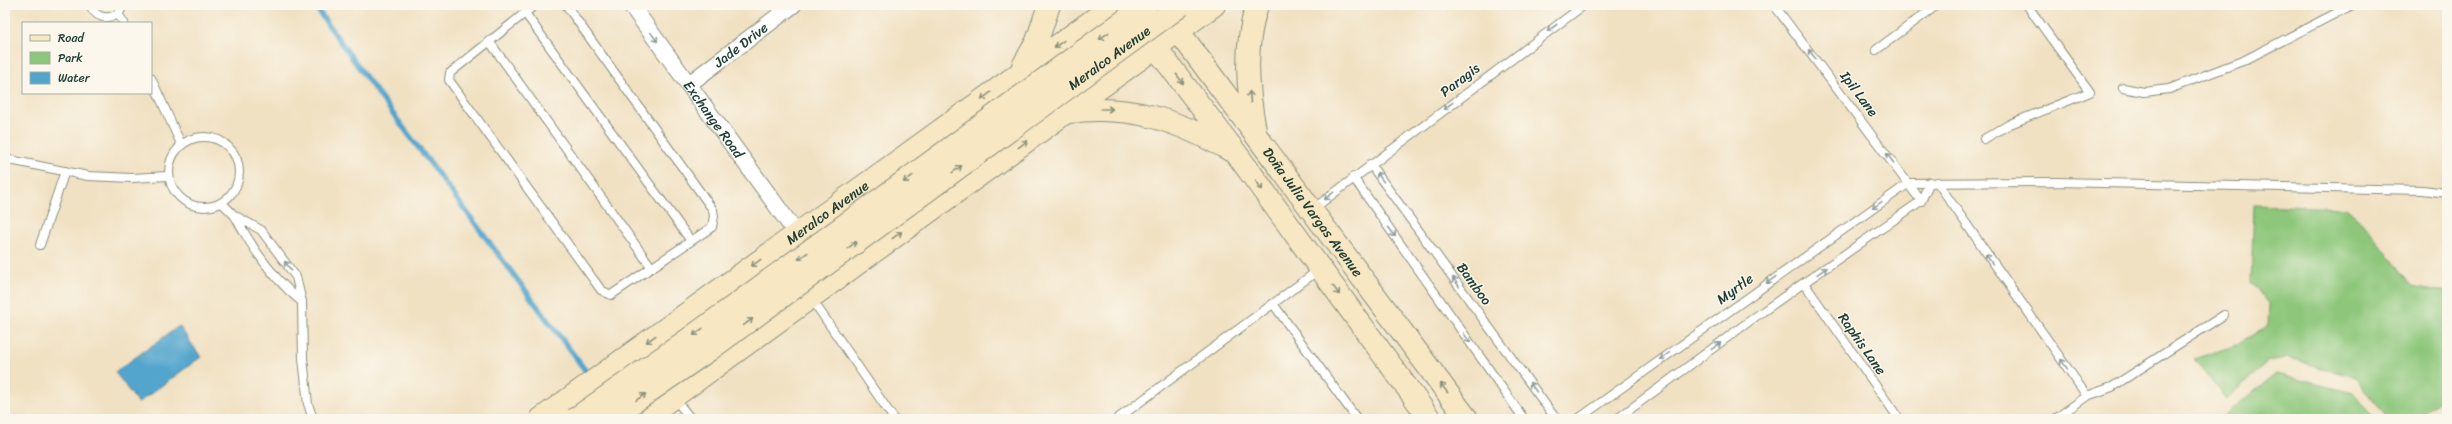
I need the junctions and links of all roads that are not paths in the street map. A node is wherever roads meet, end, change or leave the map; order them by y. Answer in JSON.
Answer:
{"nodes":[{"id":1,"x":90,"y":5,"type":"edge"},
{"id":2,"x":124,"y":5,"type":"edge"},
{"id":3,"x":535,"y":5,"type":"edge"},
{"id":4,"x":566,"y":5,"type":"edge"},
{"id":5,"x":631,"y":5,"type":"edge"},
{"id":6,"x":793,"y":5,"type":"edge"},
{"id":7,"x":1049,"y":5,"type":"edge"},
{"id":8,"x":1114,"y":5,"type":"edge"},
{"id":9,"x":1124,"y":5,"type":"edge"},
{"id":10,"x":1214,"y":5,"type":"edge"},
{"id":11,"x":1257,"y":5,"type":"edge"},
{"id":12,"x":1584,"y":5,"type":"edge"},
{"id":13,"x":1774,"y":5,"type":"edge"},
{"id":14,"x":1937,"y":5,"type":"edge"},
{"id":15,"x":2027,"y":5,"type":"edge"},
{"id":16,"x":2352,"y":5,"type":"edge"},
{"id":17,"x":1165,"y":7,"type":"edge"},
{"id":18,"x":525,"y":13,"type":"junction"},
{"id":19,"x":118,"y":14,"type":"junction"},
{"id":20,"x":123,"y":22,"type":"edge"},
{"id":21,"x":1142,"y":29,"type":"junction"},
{"id":22,"x":1180,"y":31,"type":"junction"},
{"id":23,"x":489,"y":41,"type":"junction"},
{"id":24,"x":1157,"y":48,"type":"junction"},
{"id":25,"x":1876,"y":50,"type":"dead end"},
{"id":26,"x":1017,"y":73,"type":"junction"},
{"id":27,"x":152,"y":80,"type":"edge"},
{"id":28,"x":689,"y":84,"type":"junction"},
{"id":29,"x":2123,"y":88,"type":"dead end"},
{"id":30,"x":1063,"y":115,"type":"junction"},
{"id":31,"x":956,"y":118,"type":"junction"},
{"id":32,"x":1256,"y":135,"type":"junction"},
{"id":33,"x":1984,"y":139,"type":"dead end"},
{"id":34,"x":181,"y":144,"type":"junction"},
{"id":35,"x":1236,"y":153,"type":"junction"},
{"id":36,"x":5,"y":159,"type":"edge"},
{"id":37,"x":1370,"y":164,"type":"junction"},
{"id":38,"x":992,"y":168,"type":"junction"},
{"id":39,"x":65,"y":171,"type":"junction"},
{"id":40,"x":168,"y":176,"type":"junction"},
{"id":41,"x":1353,"y":177,"type":"junction"},
{"id":42,"x":1934,"y":182,"type":"junction"},
{"id":43,"x":1909,"y":183,"type":"junction"},
{"id":44,"x":2447,"y":193,"type":"edge"},
{"id":45,"x":1921,"y":201,"type":"junction"},
{"id":46,"x":222,"y":202,"type":"junction"},
{"id":47,"x":1312,"y":210,"type":"junction"},
{"id":48,"x":234,"y":215,"type":"junction"},
{"id":49,"x":797,"y":234,"type":"junction"},
{"id":50,"x":691,"y":241,"type":"junction"},
{"id":51,"x":40,"y":245,"type":"dead end"},
{"id":52,"x":652,"y":268,"type":"junction"},
{"id":53,"x":1320,"y":269,"type":"junction"},
{"id":54,"x":1804,"y":284,"type":"junction"},
{"id":55,"x":811,"y":298,"type":"junction"},
{"id":56,"x":302,"y":302,"type":"junction"},
{"id":57,"x":1274,"y":305,"type":"junction"},
{"id":58,"x":2224,"y":315,"type":"dead end"},
{"id":59,"x":2087,"y":396,"type":"junction"},
{"id":60,"x":673,"y":398,"type":"junction"},
{"id":61,"x":313,"y":419,"type":"edge"},
{"id":62,"x":541,"y":419,"type":"edge"},
{"id":63,"x":575,"y":419,"type":"edge"},
{"id":64,"x":609,"y":419,"type":"edge"},
{"id":65,"x":643,"y":419,"type":"edge"},
{"id":66,"x":691,"y":419,"type":"edge"},
{"id":67,"x":894,"y":419,"type":"edge"},
{"id":68,"x":1117,"y":419,"type":"edge"},
{"id":69,"x":1357,"y":419,"type":"edge"},
{"id":70,"x":1430,"y":419,"type":"edge"},
{"id":71,"x":1467,"y":419,"type":"edge"},
{"id":72,"x":1524,"y":419,"type":"edge"},
{"id":73,"x":1556,"y":419,"type":"edge"},
{"id":74,"x":1578,"y":419,"type":"edge"},
{"id":75,"x":1617,"y":419,"type":"edge"},
{"id":76,"x":1899,"y":419,"type":"edge"},
{"id":77,"x":2055,"y":419,"type":"edge"}],
"edges":[{"from":1,"to":19,"type":"lane"},
{"from":2,"to":19,"type":"lane"},
{"from":3,"to":18,"type":"lane"},
{"from":4,"to":50,"type":"lane"},
{"from":5,"to":28,"type":"street","name":"Exchange Road","one_way":true},
{"from":6,"to":28,"type":"street","name":"Jade Drive"},
{"from":7,"to":26,"type":"main road"},
{"from":8,"to":26,"type":"main road","name":"Meralco Avenue","one_way":true},
{"from":9,"to":21,"type":"main road","name":"Doña Julia Vargas Avenue"},
{"from":10,"to":22,"type":"main road","name":"Meralco Avenue"},
{"from":32,"to":11,"type":"main road","one_way":true},
{"from":12,"to":37,"type":"lane","name":"Paragis","one_way":true},
{"from":43,"to":13,"type":"lane","name":"Ipil Lane","one_way":true},
{"from":14,"to":25,"type":"lane"},
{"from":15,"to":33,"type":"lane"},
{"from":16,"to":29,"type":"lane"},
{"from":17,"to":21,"type":"main road"},
{"from":17,"to":22,"type":"main road","name":"Doña Julia Vargas Avenue"},
{"from":17,"to":63,"type":"main road","name":"Meralco Avenue","one_way":true,"bridge":true},
{"from":64,"to":17,"type":"main road","name":"Meralco Avenue","one_way":true,"bridge":true},
{"from":18,"to":23,"type":"lane"},
{"from":18,"to":50,"type":"lane"},
{"from":19,"to":20,"type":"lane"},
{"from":21,"to":24,"type":"main road","name":"Doña Julia Vargas Avenue"},
{"from":21,"to":30,"type":"main road"},
{"from":22,"to":24,"type":"main road","name":"Meralco Avenue"},
{"from":22,"to":32,"type":"main road","name":"Doña Julia Vargas Avenue"},
{"from":23,"to":52,"type":"lane"},
{"from":23,"to":52,"type":"lane"},
{"from":24,"to":30,"type":"main road","name":"Meralco Avenue"},
{"from":24,"to":35,"type":"main road","name":"Doña Julia Vargas Avenue","one_way":true},
{"from":26,"to":31,"type":"main road","name":"Meralco Avenue","one_way":true},
{"from":27,"to":34,"type":"lane"},
{"from":28,"to":49,"type":"street","name":"Exchange Road"},
{"from":30,"to":35,"type":"main road","one_way":true},
{"from":38,"to":30,"type":"main road","name":"Meralco Avenue","one_way":true},
{"from":31,"to":38,"type":"main road"},
{"from":31,"to":49,"type":"main road","name":"Meralco Avenue"},
{"from":32,"to":47,"type":"main road","name":"Doña Julia Vargas Avenue"},
{"from":34,"to":40,"type":"lane"},
{"from":34,"to":46,"type":"lane"},
{"from":35,"to":53,"type":"main road","name":"Doña Julia Vargas Avenue","one_way":true},
{"from":36,"to":39,"type":"lane"},
{"from":37,"to":41,"type":"lane","name":"Paragis"},
{"from":73,"to":37,"type":"lane","name":"Bamboo","one_way":true},
{"from":55,"to":38,"type":"main road","name":"Meralco Avenue","one_way":true},
{"from":39,"to":40,"type":"lane"},
{"from":39,"to":51,"type":"lane"},
{"from":40,"to":46,"type":"lane"},
{"from":41,"to":47,"type":"lane","name":"Paragis","one_way":true},
{"from":41,"to":72,"type":"lane","one_way":true},
{"from":42,"to":43,"type":"lane"},
{"from":42,"to":44,"type":"lane"},
{"from":42,"to":45,"type":"lane"},
{"from":59,"to":42,"type":"lane","one_way":true},
{"from":43,"to":45,"type":"lane","name":"Ipil Lane"},
{"from":43,"to":74,"type":"lane","name":"Myrtle","one_way":true},
{"from":54,"to":45,"type":"lane","one_way":true},
{"from":46,"to":48,"type":"lane"},
{"from":71,"to":47,"type":"main road","name":"Doña Julia Vargas Avenue","one_way":true},
{"from":48,"to":56,"type":"lane"},
{"from":56,"to":48,"type":"lane","one_way":true},
{"from":49,"to":62,"type":"main road","name":"Meralco Avenue","one_way":true},
{"from":50,"to":52,"type":"lane"},
{"from":53,"to":57,"type":"lane"},
{"from":53,"to":70,"type":"main road","name":"Doña Julia Vargas Avenue","one_way":true},
{"from":75,"to":54,"type":"lane","one_way":true},
{"from":54,"to":76,"type":"lane","name":"Raphis Lane"},
{"from":55,"to":60,"type":"main road","name":"Meralco Avenue"},
{"from":55,"to":67,"type":"lane"},
{"from":56,"to":61,"type":"lane"},
{"from":57,"to":68,"type":"lane"},
{"from":57,"to":69,"type":"lane"},
{"from":58,"to":59,"type":"lane"},
{"from":59,"to":77,"type":"lane"},
{"from":60,"to":65,"type":"main road","name":"Meralco Avenue"},
{"from":60,"to":66,"type":"lane"}]}
